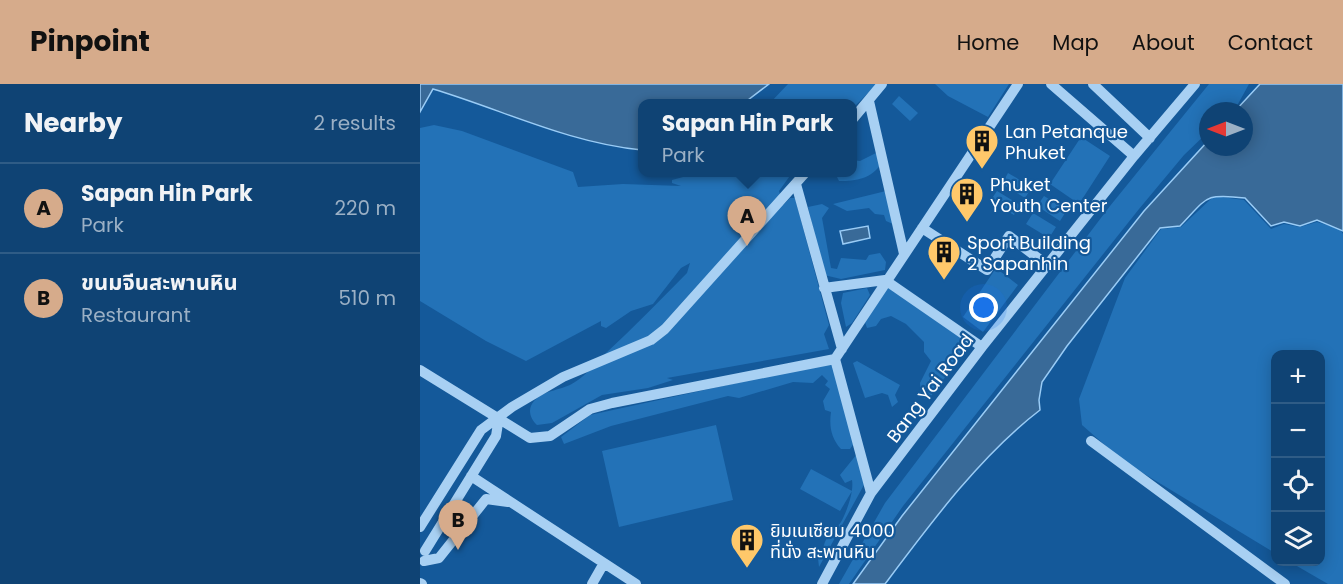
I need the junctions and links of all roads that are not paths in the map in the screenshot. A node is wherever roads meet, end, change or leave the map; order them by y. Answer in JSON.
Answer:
{"nodes":[{"id":1,"x":882,"y":84,"type":"edge"},
{"id":2,"x":1018,"y":84,"type":"edge"},
{"id":3,"x":1052,"y":84,"type":"edge"},
{"id":4,"x":1195,"y":84,"type":"edge"},
{"id":5,"x":1094,"y":85,"type":"edge"},
{"id":6,"x":869,"y":100,"type":"junction"},
{"id":7,"x":857,"y":114,"type":"edge"},
{"id":8,"x":1150,"y":138,"type":"junction"},
{"id":9,"x":1134,"y":156,"type":"junction"},
{"id":10,"x":802,"y":177,"type":"edge"},
{"id":11,"x":796,"y":184,"type":"junction"},
{"id":12,"x":922,"y":228,"type":"junction"},
{"id":13,"x":904,"y":254,"type":"junction"},
{"id":14,"x":1047,"y":265,"type":"junction"},
{"id":15,"x":885,"y":280,"type":"junction"},
{"id":16,"x":824,"y":288,"type":"junction"},
{"id":17,"x":982,"y":347,"type":"junction"},
{"id":18,"x":842,"y":349,"type":"junction"},
{"id":19,"x":835,"y":359,"type":"junction"},
{"id":20,"x":420,"y":370,"type":"edge"},
{"id":21,"x":499,"y":417,"type":"junction"},
{"id":22,"x":1091,"y":441,"type":"dead end"},
{"id":23,"x":471,"y":476,"type":"junction"},
{"id":24,"x":871,"y":493,"type":"junction"},
{"id":25,"x":512,"y":502,"type":"junction"},
{"id":26,"x":420,"y":527,"type":"edge"},
{"id":27,"x":422,"y":556,"type":"edge"},
{"id":28,"x":604,"y":563,"type":"junction"},
{"id":29,"x":592,"y":584,"type":"edge"},
{"id":30,"x":636,"y":584,"type":"edge"},
{"id":31,"x":822,"y":584,"type":"edge"},
{"id":32,"x":1285,"y":584,"type":"edge"}],
"edges":[{"from":1,"to":6,"type":"street"},
{"from":2,"to":12,"type":"street"},
{"from":3,"to":9,"type":"street"},
{"from":4,"to":8,"type":"street","name":"Bang Yai Road"},
{"from":5,"to":8,"type":"street"},
{"from":6,"to":7,"type":"street"},
{"from":6,"to":13,"type":"street"},
{"from":8,"to":9,"type":"street","name":"Bang Yai Road"},
{"from":9,"to":14,"type":"street","name":"Bang Yai Road"},
{"from":10,"to":11,"type":"street"},
{"from":11,"to":16,"type":"street"},
{"from":11,"to":21,"type":"street"},
{"from":12,"to":13,"type":"street"},
{"from":12,"to":14,"type":"street"},
{"from":13,"to":15,"type":"street"},
{"from":14,"to":17,"type":"street","name":"Bang Yai Road"},
{"from":15,"to":16,"type":"street"},
{"from":15,"to":17,"type":"street"},
{"from":15,"to":18,"type":"street"},
{"from":16,"to":18,"type":"street"},
{"from":17,"to":24,"type":"street","name":"Bang Yai Road"},
{"from":18,"to":19,"type":"street"},
{"from":19,"to":21,"type":"street"},
{"from":19,"to":24,"type":"street"},
{"from":20,"to":21,"type":"street"},
{"from":21,"to":23,"type":"street"},
{"from":21,"to":26,"type":"street"},
{"from":22,"to":32,"type":"street"},
{"from":23,"to":25,"type":"street"},
{"from":23,"to":27,"type":"street"},
{"from":24,"to":31,"type":"street","name":"Bang Yai Road"},
{"from":25,"to":27,"type":"street"},
{"from":25,"to":28,"type":"street"},
{"from":28,"to":29,"type":"street"},
{"from":28,"to":30,"type":"street"}]}
